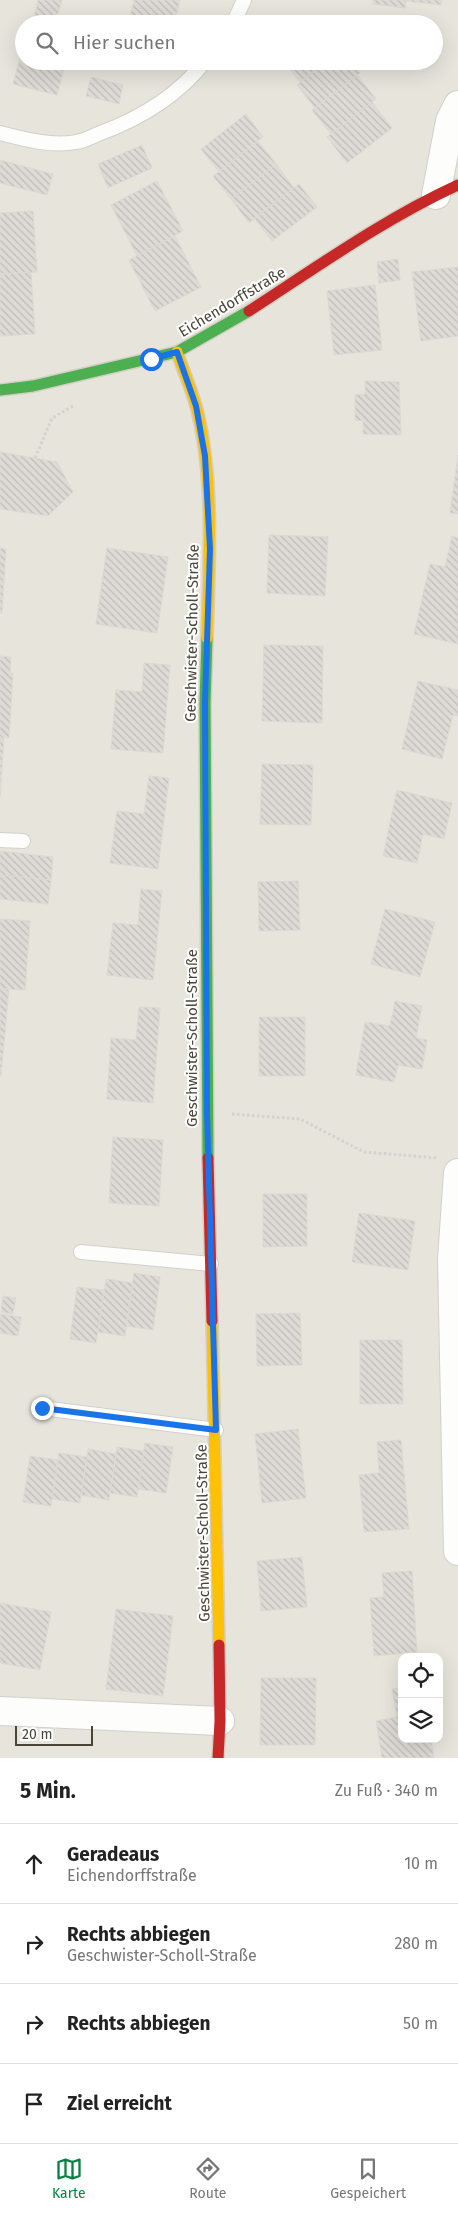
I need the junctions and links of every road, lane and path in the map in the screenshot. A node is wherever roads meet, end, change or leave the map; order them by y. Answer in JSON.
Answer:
{"nodes":[{"id":1,"x":244,"y":0,"type":"edge"},
{"id":2,"x":236,"y":15,"type":"edge"},
{"id":3,"x":198,"y":70,"type":"edge"},
{"id":4,"x":458,"y":105,"type":"edge"},
{"id":5,"x":0,"y":133,"type":"edge"},
{"id":6,"x":447,"y":190,"type":"edge"},
{"id":7,"x":177,"y":352,"type":"junction"},
{"id":8,"x":0,"y":390,"type":"edge"},
{"id":9,"x":0,"y":840,"type":"edge"},
{"id":10,"x":23,"y":841,"type":"dead end"},
{"id":11,"x":207,"y":1113,"type":"junction"},
{"id":12,"x":449,"y":1166,"type":"edge"},
{"id":13,"x":81,"y":1252,"type":"dead end"},
{"id":14,"x":455,"y":1259,"type":"edge"},
{"id":15,"x":211,"y":1264,"type":"junction"},
{"id":16,"x":42,"y":1408,"type":"dead end"},
{"id":17,"x":216,"y":1430,"type":"junction"},
{"id":18,"x":458,"y":1551,"type":"edge"},
{"id":19,"x":0,"y":1711,"type":"edge"},
{"id":20,"x":220,"y":1721,"type":"junction"},
{"id":21,"x":218,"y":1758,"type":"edge"}],
"edges":[{"from":1,"to":2,"type":"lane"},
{"from":3,"to":5,"type":"lane"},
{"from":4,"to":6,"type":"street"},
{"from":6,"to":7,"type":"street","name":"Eichendorffstraße"},
{"from":7,"to":8,"type":"street","name":"Eichendorffstraße"},
{"from":7,"to":11,"type":"street","name":"Geschwister-Scholl-Straße"},
{"from":9,"to":10,"type":"lane"},
{"from":11,"to":12,"type":"path"},
{"from":11,"to":15,"type":"street","name":"Geschwister-Scholl-Straße"},
{"from":12,"to":14,"type":"street"},
{"from":13,"to":15,"type":"lane"},
{"from":14,"to":18,"type":"street"},
{"from":15,"to":17,"type":"street","name":"Geschwister-Scholl-Straße"},
{"from":16,"to":17,"type":"lane"},
{"from":17,"to":20,"type":"street","name":"Geschwister-Scholl-Straße"},
{"from":19,"to":20,"type":"street"},
{"from":20,"to":21,"type":"street","name":"Geschwister-Scholl-Straße"}]}
